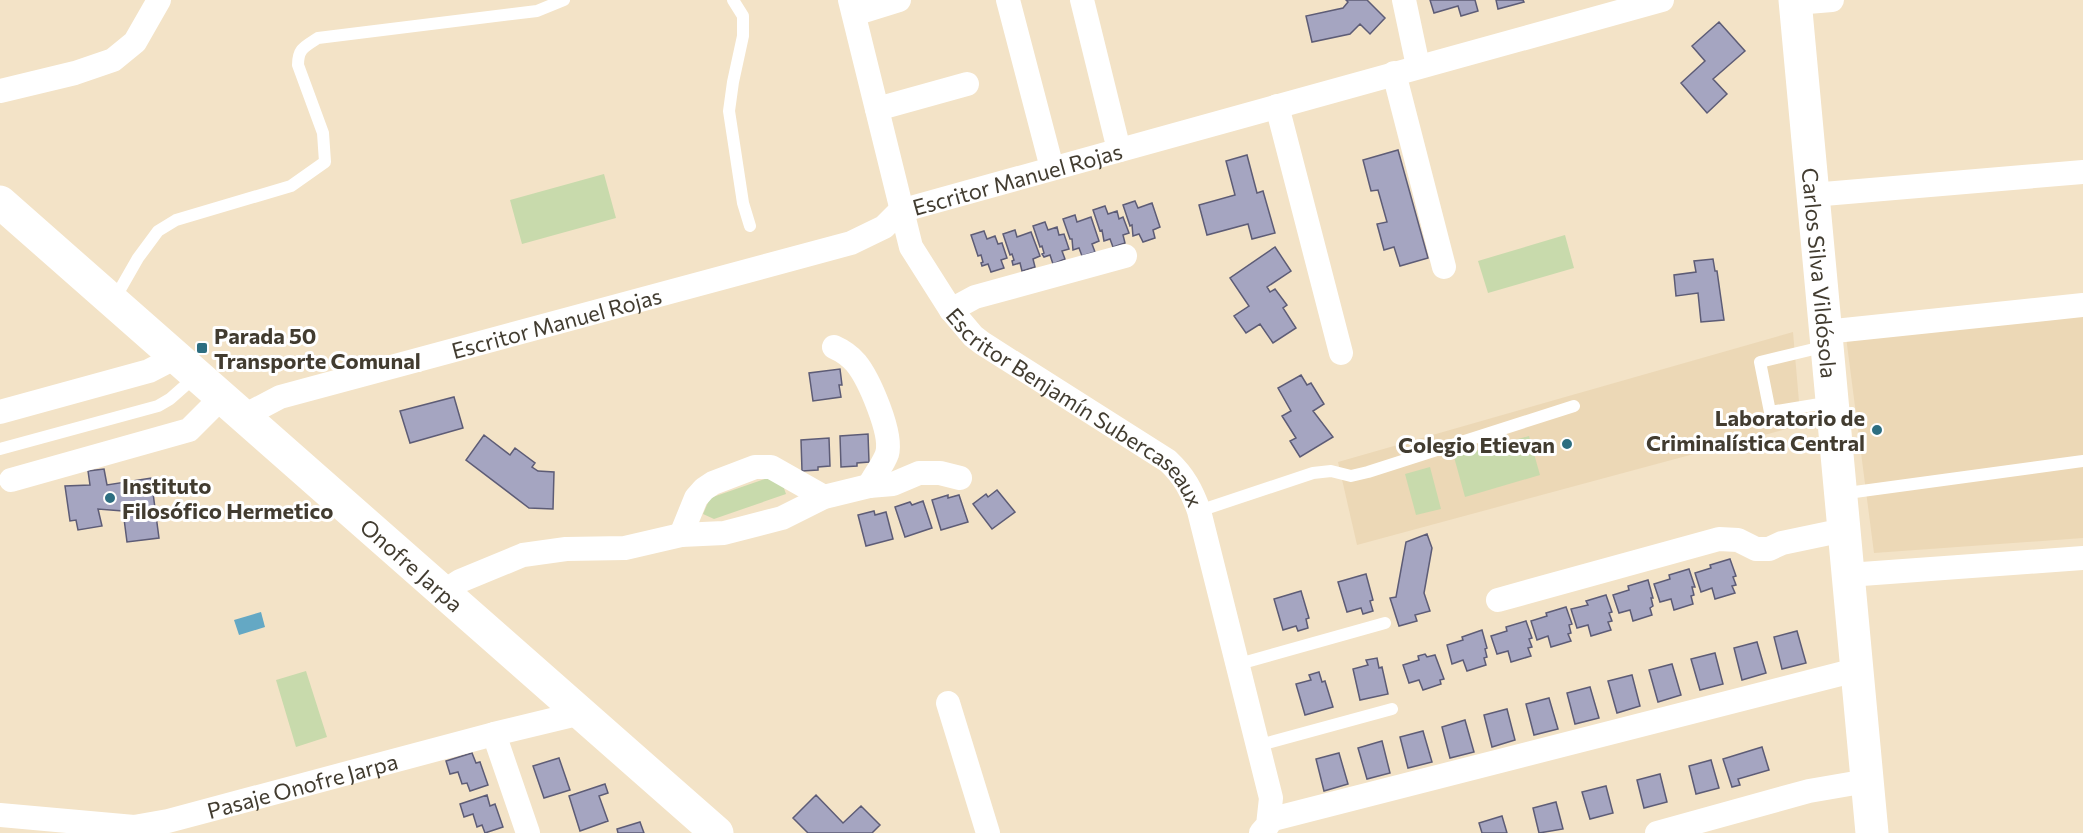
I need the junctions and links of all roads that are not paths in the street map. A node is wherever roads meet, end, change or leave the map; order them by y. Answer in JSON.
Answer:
{"nodes":[{"id":1,"x":159,"y":0,"type":"edge"},
{"id":2,"x":564,"y":0,"type":"edge"},
{"id":3,"x":733,"y":0,"type":"edge"},
{"id":4,"x":899,"y":0,"type":"edge"},
{"id":5,"x":1008,"y":0,"type":"edge"},
{"id":6,"x":1082,"y":0,"type":"edge"},
{"id":7,"x":1404,"y":0,"type":"edge"},
{"id":8,"x":1662,"y":0,"type":"edge"},
{"id":9,"x":1832,"y":0,"type":"edge"},
{"id":10,"x":1795,"y":2,"type":"edge"},
{"id":11,"x":852,"y":7,"type":"edge"},
{"id":12,"x":1418,"y":66,"type":"junction"},
{"id":13,"x":1394,"y":73,"type":"junction"},
{"id":14,"x":967,"y":84,"type":"dead end"},
{"id":15,"x":0,"y":91,"type":"edge"},
{"id":16,"x":1277,"y":106,"type":"junction"},
{"id":17,"x":877,"y":109,"type":"junction"},
{"id":18,"x":1119,"y":150,"type":"junction"},
{"id":19,"x":1052,"y":168,"type":"junction"},
{"id":20,"x":2083,"y":172,"type":"edge"},
{"id":21,"x":1812,"y":195,"type":"junction"},
{"id":22,"x":0,"y":202,"type":"edge"},
{"id":23,"x":900,"y":211,"type":"junction"},
{"id":24,"x":750,"y":226,"type":"dead end"},
{"id":25,"x":1125,"y":256,"type":"dead end"},
{"id":26,"x":1444,"y":267,"type":"dead end"},
{"id":27,"x":113,"y":302,"type":"junction"},
{"id":28,"x":2083,"y":305,"type":"edge"},
{"id":29,"x":951,"y":310,"type":"junction"},
{"id":30,"x":1825,"y":332,"type":"junction"},
{"id":31,"x":834,"y":347,"type":"dead end"},
{"id":32,"x":1341,"y":353,"type":"dead end"},
{"id":33,"x":187,"y":366,"type":"junction"},
{"id":34,"x":1832,"y":402,"type":"junction"},
{"id":35,"x":1574,"y":406,"type":"dead end"},
{"id":36,"x":233,"y":407,"type":"junction"},
{"id":37,"x":0,"y":412,"type":"edge"},
{"id":38,"x":0,"y":449,"type":"edge"},
{"id":39,"x":887,"y":452,"type":"junction"},
{"id":40,"x":2083,"y":461,"type":"edge"},
{"id":41,"x":920,"y":473,"type":"junction"},
{"id":42,"x":960,"y":478,"type":"dead end"},
{"id":43,"x":10,"y":480,"type":"dead end"},
{"id":44,"x":869,"y":486,"type":"junction"},
{"id":45,"x":1840,"y":494,"type":"junction"},
{"id":46,"x":824,"y":497,"type":"junction"},
{"id":47,"x":1199,"y":511,"type":"junction"},
{"id":48,"x":1844,"y":530,"type":"junction"},
{"id":49,"x":681,"y":535,"type":"junction"},
{"id":50,"x":2083,"y":558,"type":"edge"},
{"id":51,"x":1848,"y":576,"type":"junction"},
{"id":52,"x":443,"y":592,"type":"junction"},
{"id":53,"x":1498,"y":600,"type":"dead end"},
{"id":54,"x":1385,"y":623,"type":"dead end"},
{"id":55,"x":1239,"y":664,"type":"junction"},
{"id":56,"x":1856,"y":670,"type":"junction"},
{"id":57,"x":948,"y":703,"type":"dead end"},
{"id":58,"x":1392,"y":709,"type":"dead end"},
{"id":59,"x":581,"y":713,"type":"junction"},
{"id":60,"x":494,"y":734,"type":"junction"},
{"id":61,"x":1260,"y":746,"type":"junction"},
{"id":62,"x":1867,"y":781,"type":"junction"},
{"id":63,"x":0,"y":815,"type":"edge"},
{"id":64,"x":1266,"y":826,"type":"edge"},
{"id":65,"x":528,"y":833,"type":"edge"},
{"id":66,"x":717,"y":833,"type":"edge"},
{"id":67,"x":988,"y":833,"type":"edge"},
{"id":68,"x":1657,"y":833,"type":"edge"},
{"id":69,"x":1872,"y":833,"type":"edge"}],
"edges":[{"from":1,"to":15,"type":"street"},
{"from":2,"to":27,"type":"lane"},
{"from":3,"to":24,"type":"lane"},
{"from":4,"to":11,"type":"street"},
{"from":5,"to":19,"type":"street"},
{"from":6,"to":18,"type":"street"},
{"from":7,"to":12,"type":"street"},
{"from":8,"to":12,"type":"street","name":"Escritor Manuel Rojas"},
{"from":9,"to":10,"type":"street"},
{"from":10,"to":21,"type":"street","name":"Carlos Silva Vildósola"},
{"from":11,"to":17,"type":"street","name":"Escritor Benjamín Subercaseaux"},
{"from":12,"to":13,"type":"street","name":"Escritor Manuel Rojas"},
{"from":13,"to":16,"type":"street","name":"Escritor Manuel Rojas"},
{"from":13,"to":26,"type":"street"},
{"from":14,"to":17,"type":"street"},
{"from":16,"to":18,"type":"street","name":"Escritor Manuel Rojas"},
{"from":16,"to":32,"type":"street"},
{"from":17,"to":23,"type":"street","name":"Escritor Benjamín Subercaseaux"},
{"from":18,"to":19,"type":"street","name":"Escritor Manuel Rojas"},
{"from":19,"to":23,"type":"street","name":"Escritor Manuel Rojas"},
{"from":20,"to":21,"type":"street"},
{"from":21,"to":30,"type":"street","name":"Carlos Silva Vildósola"},
{"from":22,"to":27,"type":"street","name":"Onofre Jarpa"},
{"from":23,"to":29,"type":"street","name":"Escritor Benjamín Subercaseaux"},
{"from":23,"to":36,"type":"street","name":"Escritor Manuel Rojas"},
{"from":25,"to":29,"type":"street"},
{"from":27,"to":33,"type":"street","name":"Onofre Jarpa"},
{"from":28,"to":30,"type":"street"},
{"from":29,"to":47,"type":"street","name":"Escritor Benjamín Subercaseaux"},
{"from":30,"to":34,"type":"street","name":"Carlos Silva Vildósola"},
{"from":30,"to":34,"type":"lane"},
{"from":31,"to":39,"type":"street"},
{"from":33,"to":36,"type":"street","name":"Onofre Jarpa"},
{"from":33,"to":37,"type":"street"},
{"from":33,"to":38,"type":"lane"},
{"from":34,"to":45,"type":"street","name":"Carlos Silva Vildósola"},
{"from":35,"to":47,"type":"lane"},
{"from":36,"to":43,"type":"street","name":"Escritor Manuel Rojas"},
{"from":36,"to":52,"type":"street","name":"Onofre Jarpa"},
{"from":39,"to":41,"type":"street"},
{"from":39,"to":44,"type":"street"},
{"from":40,"to":45,"type":"lane"},
{"from":41,"to":42,"type":"street"},
{"from":41,"to":44,"type":"street"},
{"from":44,"to":46,"type":"street"},
{"from":45,"to":48,"type":"street","name":"Carlos Silva Vildósola"},
{"from":46,"to":49,"type":"street"},
{"from":46,"to":49,"type":"street"},
{"from":47,"to":55,"type":"street","name":"Escritor Benjamín Subercaseaux"},
{"from":48,"to":51,"type":"street","name":"Carlos Silva Vildósola"},
{"from":48,"to":53,"type":"street"},
{"from":49,"to":52,"type":"street"},
{"from":50,"to":51,"type":"street"},
{"from":51,"to":56,"type":"street","name":"Carlos Silva Vildósola"},
{"from":52,"to":59,"type":"street","name":"Onofre Jarpa"},
{"from":54,"to":55,"type":"lane"},
{"from":55,"to":61,"type":"street","name":"Escritor Benjamín Subercaseaux"},
{"from":56,"to":62,"type":"street","name":"Carlos Silva Vildósola"},
{"from":56,"to":64,"type":"street"},
{"from":57,"to":67,"type":"street"},
{"from":58,"to":61,"type":"lane"},
{"from":59,"to":60,"type":"street","name":"Pasaje Onofre Jarpa"},
{"from":59,"to":66,"type":"street","name":"Onofre Jarpa"},
{"from":60,"to":63,"type":"street","name":"Pasaje Onofre Jarpa"},
{"from":60,"to":65,"type":"street"},
{"from":61,"to":64,"type":"street","name":"Escritor Benjamín Subercaseaux"},
{"from":62,"to":68,"type":"street"},
{"from":62,"to":69,"type":"street","name":"Carlos Silva Vildósola"}]}
